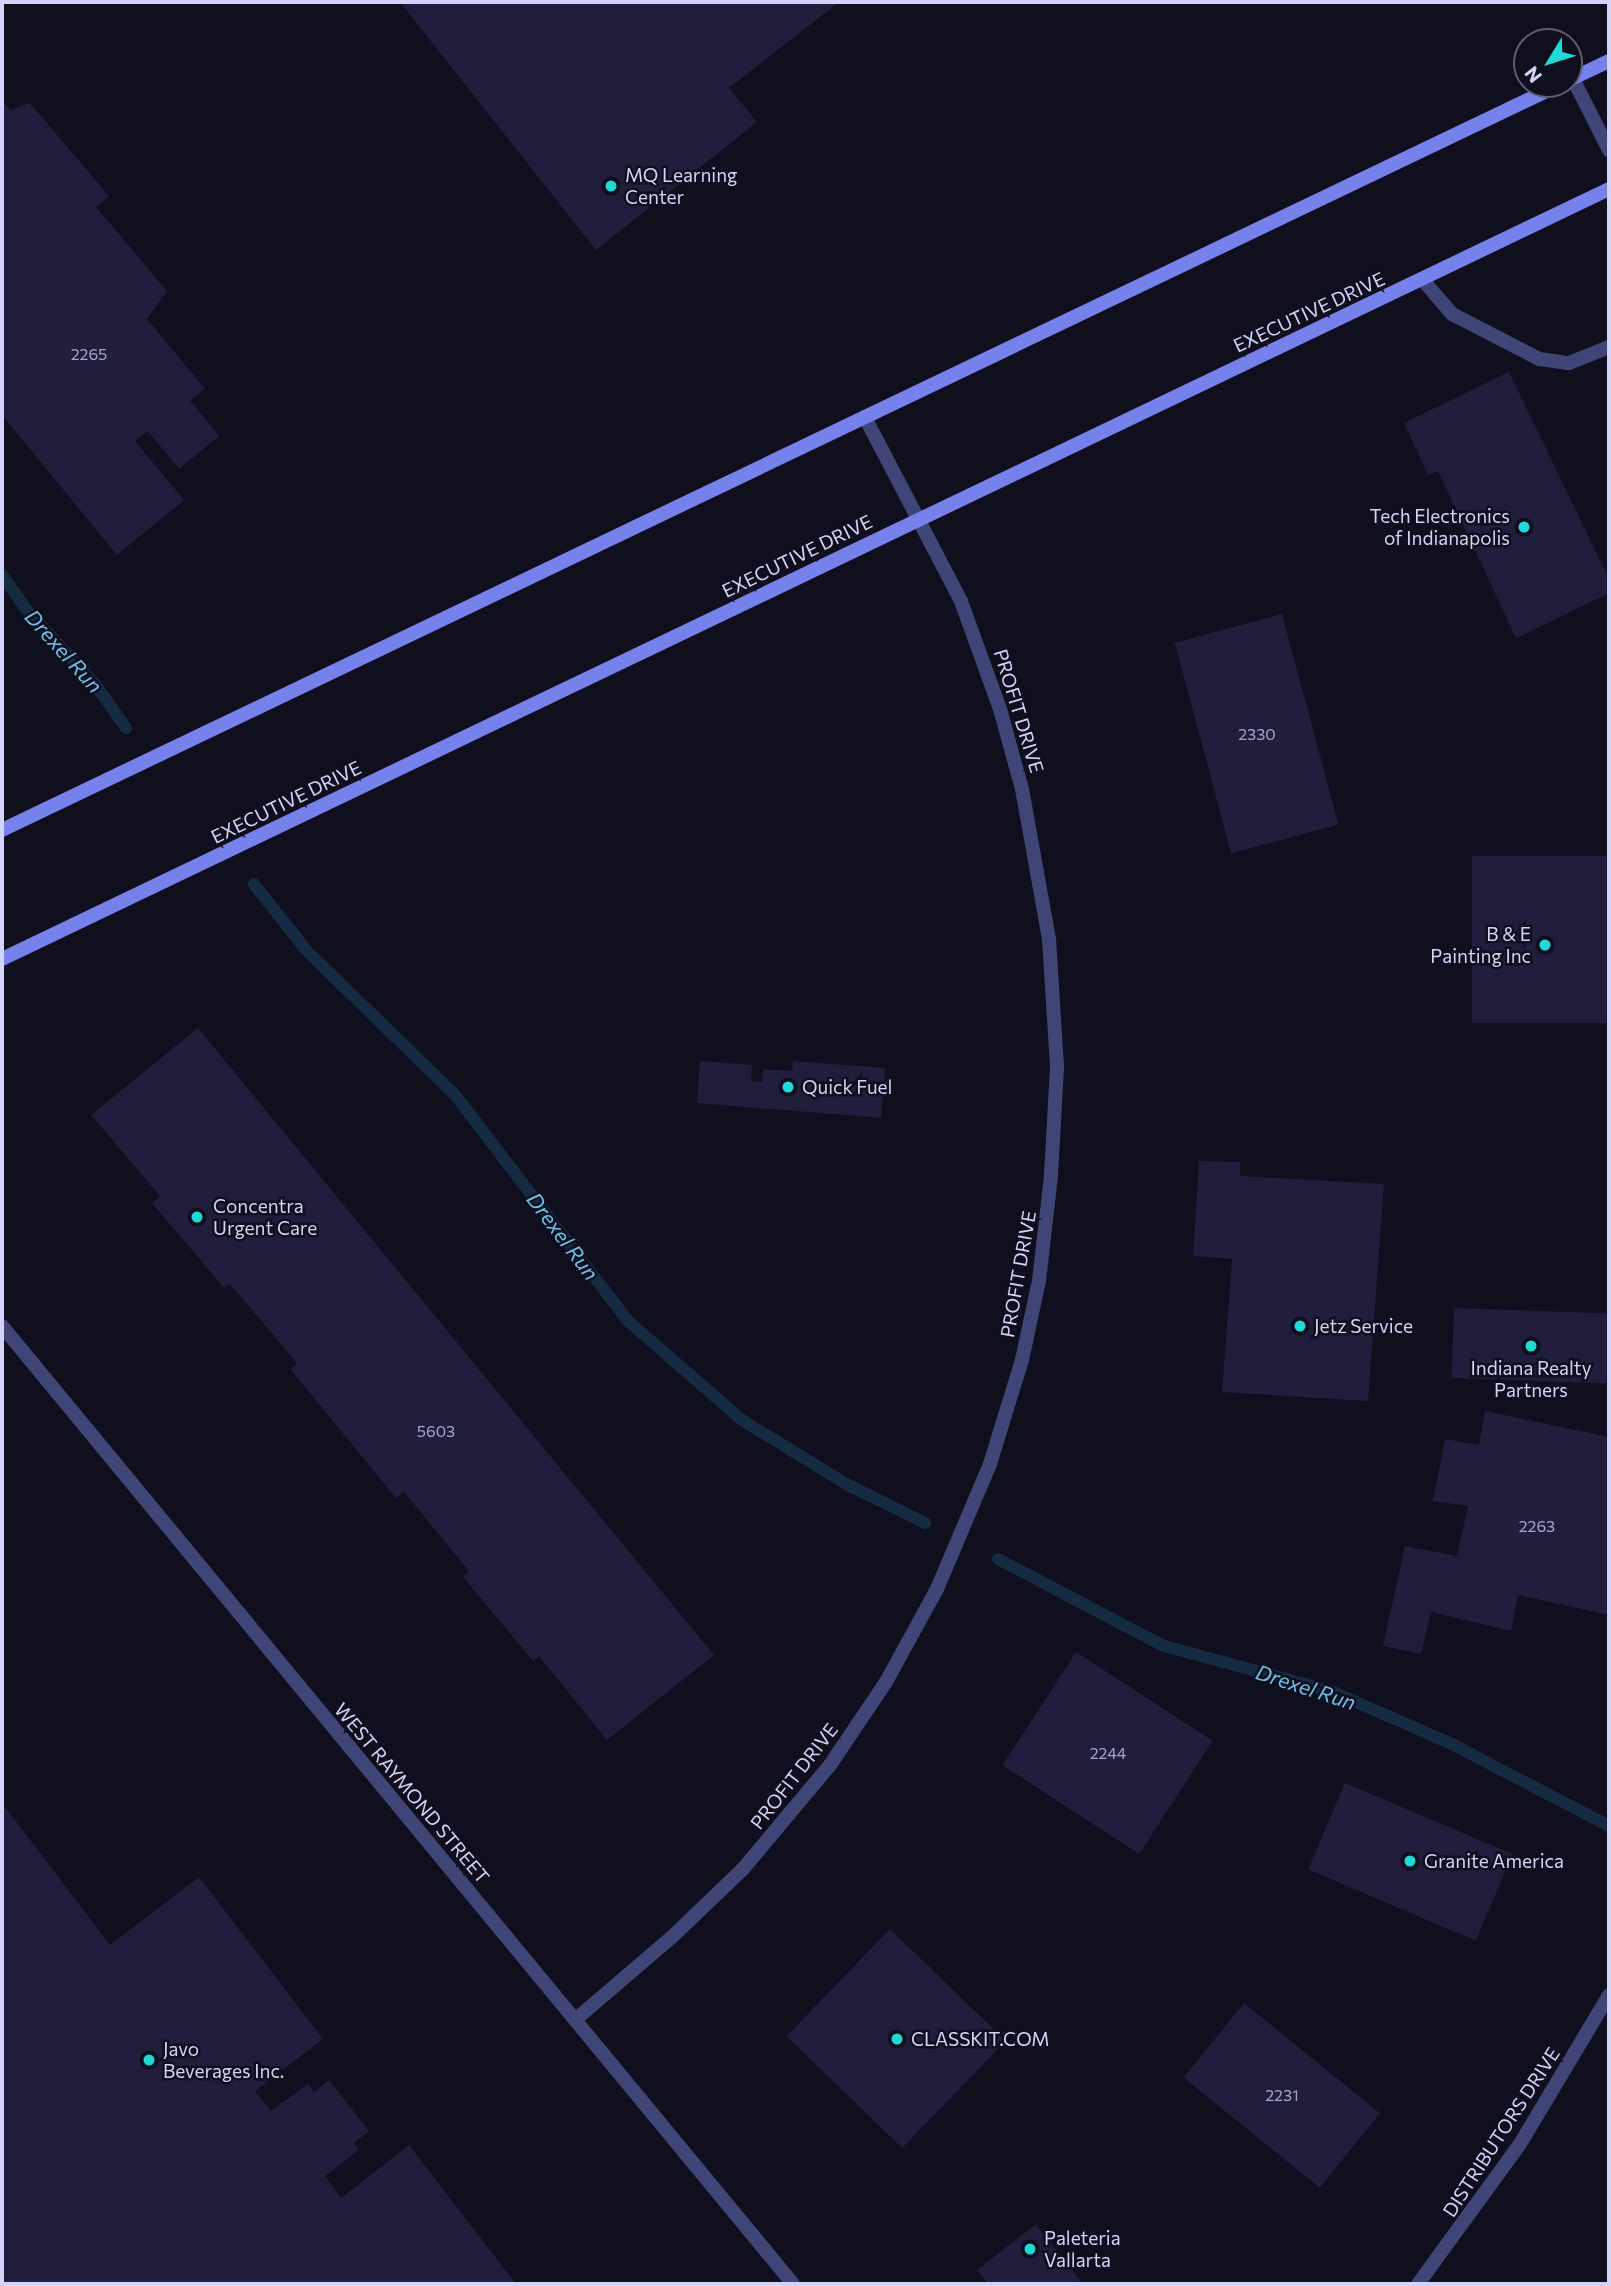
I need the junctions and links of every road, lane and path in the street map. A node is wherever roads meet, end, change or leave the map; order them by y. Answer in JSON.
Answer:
{"nodes":[{"id":1,"x":1609,"y":61,"type":"edge"},
{"id":2,"x":1583,"y":74,"type":"edge"},
{"id":3,"x":1532,"y":98,"type":"edge"},
{"id":4,"x":1578,"y":98,"type":"edge"},
{"id":5,"x":1609,"y":150,"type":"edge"},
{"id":6,"x":1609,"y":189,"type":"edge"},
{"id":7,"x":1422,"y":279,"type":"junction"},
{"id":8,"x":1609,"y":347,"type":"edge"},
{"id":9,"x":865,"y":417,"type":"junction"},
{"id":10,"x":920,"y":519,"type":"junction"},
{"id":11,"x":2,"y":830,"type":"edge"},
{"id":12,"x":2,"y":959,"type":"edge"},
{"id":13,"x":2,"y":1326,"type":"edge"},
{"id":14,"x":1609,"y":1995,"type":"edge"},
{"id":15,"x":575,"y":2020,"type":"junction"},
{"id":16,"x":793,"y":2284,"type":"edge"},
{"id":17,"x":1418,"y":2284,"type":"edge"}],
"edges":[{"from":1,"to":2,"type":"street"},
{"from":3,"to":9,"type":"street"},
{"from":4,"to":5,"type":"street"},
{"from":6,"to":7,"type":"street","name":"EXECUTIVE DRIVE"},
{"from":7,"to":8,"type":"street"},
{"from":7,"to":10,"type":"street","name":"EXECUTIVE DRIVE"},
{"from":9,"to":10,"type":"street","name":"PROFIT DRIVE"},
{"from":9,"to":11,"type":"street"},
{"from":10,"to":12,"type":"street","name":"EXECUTIVE DRIVE"},
{"from":10,"to":15,"type":"street","name":"PROFIT DRIVE"},
{"from":13,"to":15,"type":"street","name":"WEST RAYMOND STREET"},
{"from":14,"to":17,"type":"street","name":"DISTRIBUTORS DRIVE"},
{"from":15,"to":16,"type":"street","name":"WEST RAYMOND STREET"}]}
